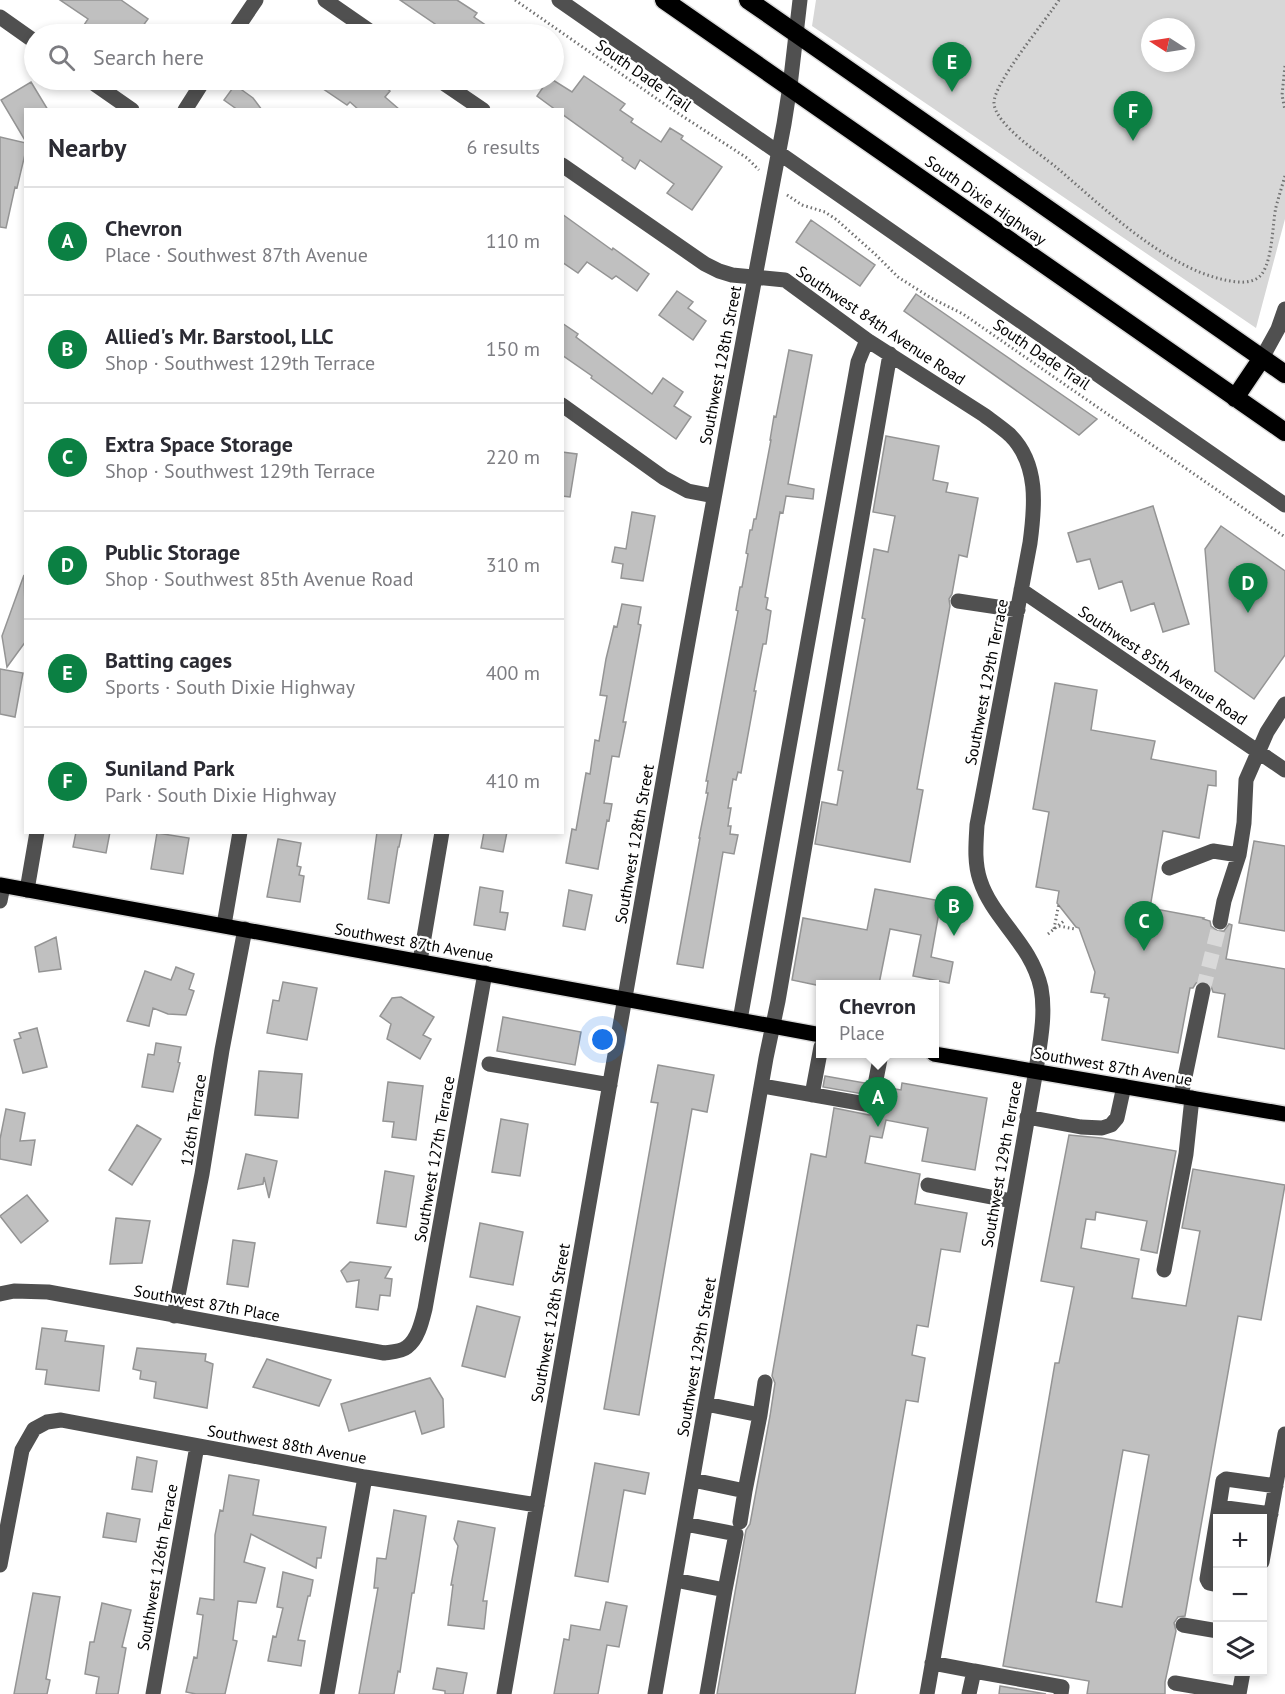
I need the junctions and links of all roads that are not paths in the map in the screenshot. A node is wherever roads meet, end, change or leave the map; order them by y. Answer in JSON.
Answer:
{"nodes":[{"id":1,"x":256,"y":0,"type":"edge"},
{"id":2,"x":325,"y":0,"type":"edge"},
{"id":3,"x":559,"y":0,"type":"edge"},
{"id":4,"x":664,"y":0,"type":"edge"},
{"id":5,"x":748,"y":0,"type":"edge"},
{"id":6,"x":800,"y":0,"type":"edge"},
{"id":7,"x":0,"y":17,"type":"edge"},
{"id":8,"x":240,"y":24,"type":"edge"},
{"id":9,"x":360,"y":24,"type":"edge"},
{"id":10,"x":24,"y":34,"type":"edge"},
{"id":11,"x":796,"y":34,"type":"junction"},
{"id":12,"x":790,"y":86,"type":"junction"},
{"id":13,"x":103,"y":90,"type":"edge"},
{"id":14,"x":197,"y":90,"type":"edge"},
{"id":15,"x":454,"y":90,"type":"edge"},
{"id":16,"x":129,"y":108,"type":"edge"},
{"id":17,"x":185,"y":108,"type":"edge"},
{"id":18,"x":480,"y":108,"type":"edge"},
{"id":19,"x":779,"y":152,"type":"junction"},
{"id":20,"x":564,"y":166,"type":"edge"},
{"id":21,"x":755,"y":278,"type":"junction"},
{"id":22,"x":1285,"y":309,"type":"edge"},
{"id":23,"x":867,"y":340,"type":"junction"},
{"id":24,"x":890,"y":354,"type":"junction"},
{"id":25,"x":1262,"y":358,"type":"junction"},
{"id":26,"x":1285,"y":374,"type":"edge"},
{"id":27,"x":1235,"y":398,"type":"junction"},
{"id":28,"x":564,"y":406,"type":"edge"},
{"id":29,"x":1285,"y":432,"type":"edge"},
{"id":30,"x":1032,"y":477,"type":"joint"},
{"id":31,"x":714,"y":496,"type":"junction"},
{"id":32,"x":1285,"y":505,"type":"edge"},
{"id":33,"x":1021,"y":590,"type":"junction"},
{"id":34,"x":958,"y":601,"type":"dead end"},
{"id":35,"x":1018,"y":610,"type":"junction"},
{"id":36,"x":1285,"y":704,"type":"edge"},
{"id":37,"x":1259,"y":752,"type":"junction"},
{"id":38,"x":1285,"y":770,"type":"edge"},
{"id":39,"x":37,"y":834,"type":"edge"},
{"id":40,"x":240,"y":834,"type":"edge"},
{"id":41,"x":442,"y":834,"type":"edge"},
{"id":42,"x":1239,"y":855,"type":"junction"},
{"id":43,"x":1169,"y":868,"type":"dead end"},
{"id":44,"x":1,"y":885,"type":"edge"},
{"id":45,"x":27,"y":890,"type":"junction"},
{"id":46,"x":0,"y":902,"type":"edge"},
{"id":47,"x":1220,"y":922,"type":"tunnel mouth"},
{"id":48,"x":224,"y":925,"type":"junction"},
{"id":49,"x":245,"y":929,"type":"junction"},
{"id":50,"x":420,"y":961,"type":"junction"},
{"id":51,"x":485,"y":973,"type":"junction"},
{"id":52,"x":1203,"y":990,"type":"tunnel mouth"},
{"id":53,"x":624,"y":999,"type":"junction"},
{"id":54,"x":740,"y":1020,"type":"junction"},
{"id":55,"x":773,"y":1026,"type":"junction"},
{"id":56,"x":816,"y":1034,"type":"edge"},
{"id":57,"x":939,"y":1054,"type":"edge"},
{"id":58,"x":819,"y":1058,"type":"edge"},
{"id":59,"x":880,"y":1058,"type":"edge"},
{"id":60,"x":489,"y":1064,"type":"dead end"},
{"id":61,"x":1036,"y":1070,"type":"junction"},
{"id":62,"x":610,"y":1084,"type":"junction"},
{"id":63,"x":762,"y":1086,"type":"junction"},
{"id":64,"x":1124,"y":1086,"type":"junction"},
{"id":65,"x":812,"y":1095,"type":"junction"},
{"id":66,"x":1186,"y":1097,"type":"junction"},
{"id":67,"x":1285,"y":1114,"type":"edge"},
{"id":68,"x":1027,"y":1117,"type":"junction"},
{"id":69,"x":928,"y":1185,"type":"dead end"},
{"id":70,"x":1012,"y":1201,"type":"junction"},
{"id":71,"x":1164,"y":1270,"type":"dead end"},
{"id":72,"x":0,"y":1294,"type":"edge"},
{"id":73,"x":174,"y":1316,"type":"junction"},
{"id":74,"x":407,"y":1347,"type":"joint"},
{"id":75,"x":765,"y":1382,"type":"dead end"},
{"id":76,"x":706,"y":1404,"type":"junction"},
{"id":77,"x":760,"y":1416,"type":"junction"},
{"id":78,"x":1285,"y":1434,"type":"edge"},
{"id":79,"x":197,"y":1446,"type":"junction"},
{"id":80,"x":365,"y":1477,"type":"junction"},
{"id":81,"x":693,"y":1480,"type":"junction"},
{"id":82,"x":1279,"y":1481,"type":"edge"},
{"id":83,"x":745,"y":1491,"type":"junction"},
{"id":84,"x":537,"y":1505,"type":"junction"},
{"id":85,"x":1219,"y":1508,"type":"junction"},
{"id":86,"x":1271,"y":1514,"type":"junction"},
{"id":87,"x":740,"y":1522,"type":"dead end"},
{"id":88,"x":685,"y":1524,"type":"junction"},
{"id":89,"x":1267,"y":1538,"type":"edge"},
{"id":90,"x":0,"y":1565,"type":"edge"},
{"id":91,"x":675,"y":1580,"type":"junction"},
{"id":92,"x":1213,"y":1584,"type":"edge"},
{"id":93,"x":725,"y":1590,"type":"junction"},
{"id":94,"x":1183,"y":1625,"type":"dead end"},
{"id":95,"x":1213,"y":1630,"type":"edge"},
{"id":96,"x":932,"y":1663,"type":"junction"},
{"id":97,"x":974,"y":1671,"type":"junction"},
{"id":98,"x":1242,"y":1676,"type":"edge"},
{"id":99,"x":1175,"y":1683,"type":"dead end"},
{"id":100,"x":153,"y":1694,"type":"edge"},
{"id":101,"x":327,"y":1694,"type":"edge"},
{"id":102,"x":504,"y":1694,"type":"edge"},
{"id":103,"x":655,"y":1694,"type":"edge"},
{"id":104,"x":707,"y":1694,"type":"edge"},
{"id":105,"x":927,"y":1694,"type":"edge"},
{"id":106,"x":969,"y":1694,"type":"edge"},
{"id":107,"x":1061,"y":1694,"type":"edge"},
{"id":108,"x":1239,"y":1694,"type":"edge"}],
"edges":[{"from":1,"to":8,"type":"street"},
{"from":2,"to":9,"type":"street"},
{"from":3,"to":19,"type":"street"},
{"from":4,"to":12,"type":"highway","name":"South Dixie Highway"},
{"from":5,"to":11,"type":"highway","name":"South Dixie Highway"},
{"from":6,"to":11,"type":"street","name":"Southwest 128th Street"},
{"from":7,"to":10,"type":"street"},
{"from":11,"to":12,"type":"street","name":"Southwest 128th Street"},
{"from":11,"to":25,"type":"highway","name":"South Dixie Highway"},
{"from":12,"to":19,"type":"street","name":"Southwest 128th Street"},
{"from":12,"to":27,"type":"highway","name":"South Dixie Highway"},
{"from":13,"to":16,"type":"street"},
{"from":14,"to":17,"type":"street"},
{"from":15,"to":18,"type":"street"},
{"from":19,"to":21,"type":"street","name":"Southwest 128th Street"},
{"from":19,"to":32,"type":"street"},
{"from":20,"to":21,"type":"street","name":"Southwest 84th Avenue Road"},
{"from":21,"to":23,"type":"street","name":"Southwest 84th Avenue Road"},
{"from":21,"to":31,"type":"street","name":"Southwest 128th Street"},
{"from":22,"to":25,"type":"street"},
{"from":23,"to":24,"type":"street","name":"Southwest 84th Avenue Road"},
{"from":23,"to":54,"type":"street"},
{"from":24,"to":30,"type":"street","name":"Southwest 84th Avenue Road"},
{"from":24,"to":55,"type":"street","name":"Southwest 129th Street"},
{"from":25,"to":26,"type":"highway","name":"South Dixie Highway"},
{"from":25,"to":27,"type":"highway"},
{"from":27,"to":29,"type":"highway","name":"South Dixie Highway"},
{"from":28,"to":31,"type":"street"},
{"from":30,"to":33,"type":"street","name":"Southwest 129th Terrace"},
{"from":31,"to":53,"type":"street","name":"Southwest 128th Street"},
{"from":33,"to":35,"type":"street","name":"Southwest 129th Terrace"},
{"from":33,"to":37,"type":"street","name":"Southwest 85th Avenue Road"},
{"from":34,"to":35,"type":"street"},
{"from":35,"to":61,"type":"street","name":"Southwest 129th Terrace"},
{"from":36,"to":37,"type":"street"},
{"from":37,"to":38,"type":"street","name":"Southwest 85th Avenue Road"},
{"from":37,"to":42,"type":"street"},
{"from":39,"to":45,"type":"street"},
{"from":40,"to":48,"type":"street"},
{"from":41,"to":50,"type":"street"},
{"from":42,"to":43,"type":"street"},
{"from":42,"to":47,"type":"street"},
{"from":44,"to":45,"type":"main road","name":"Southwest 87th Avenue"},
{"from":44,"to":46,"type":"street"},
{"from":45,"to":48,"type":"main road","name":"Southwest 87th Avenue"},
{"from":48,"to":49,"type":"main road","name":"Southwest 87th Avenue"},
{"from":49,"to":50,"type":"main road","name":"Southwest 87th Avenue"},
{"from":49,"to":73,"type":"street","name":"126th Terrace"},
{"from":50,"to":51,"type":"main road","name":"Southwest 87th Avenue"},
{"from":51,"to":53,"type":"main road","name":"Southwest 87th Avenue"},
{"from":51,"to":74,"type":"street","name":"Southwest 127th Terrace"},
{"from":52,"to":66,"type":"street"},
{"from":53,"to":54,"type":"main road","name":"Southwest 87th Avenue"},
{"from":53,"to":62,"type":"street","name":"Southwest 128th Street"},
{"from":54,"to":55,"type":"main road","name":"Southwest 87th Avenue"},
{"from":55,"to":56,"type":"main road","name":"Southwest 87th Avenue"},
{"from":55,"to":63,"type":"street","name":"Southwest 129th Street"},
{"from":57,"to":61,"type":"main road","name":"Southwest 87th Avenue"},
{"from":58,"to":65,"type":"street"},
{"from":59,"to":65,"type":"street"},
{"from":60,"to":62,"type":"street"},
{"from":61,"to":64,"type":"main road","name":"Southwest 87th Avenue"},
{"from":61,"to":68,"type":"street","name":"Southwest 129th Terrace"},
{"from":62,"to":84,"type":"street","name":"Southwest 128th Street"},
{"from":63,"to":65,"type":"street"},
{"from":63,"to":76,"type":"street","name":"Southwest 129th Street"},
{"from":64,"to":66,"type":"main road","name":"Southwest 87th Avenue"},
{"from":64,"to":68,"type":"street"},
{"from":66,"to":67,"type":"main road","name":"Southwest 87th Avenue"},
{"from":66,"to":71,"type":"street"},
{"from":68,"to":70,"type":"street","name":"Southwest 129th Terrace"},
{"from":69,"to":70,"type":"street"},
{"from":70,"to":96,"type":"street","name":"Southwest 129th Terrace"},
{"from":72,"to":73,"type":"street","name":"Southwest 87th Place"},
{"from":73,"to":74,"type":"street","name":"Southwest 87th Place"},
{"from":75,"to":77,"type":"street"},
{"from":76,"to":77,"type":"street"},
{"from":76,"to":81,"type":"street","name":"Southwest 129th Street"},
{"from":77,"to":83,"type":"street"},
{"from":78,"to":82,"type":"street"},
{"from":79,"to":80,"type":"street","name":"Southwest 88th Avenue"},
{"from":79,"to":90,"type":"street","name":"Southwest 88th Avenue"},
{"from":79,"to":100,"type":"street","name":"Southwest 126th Terrace"},
{"from":80,"to":84,"type":"street","name":"Southwest 88th Avenue"},
{"from":80,"to":101,"type":"street"},
{"from":81,"to":83,"type":"street"},
{"from":81,"to":88,"type":"street","name":"Southwest 129th Street"},
{"from":82,"to":85,"type":"street"},
{"from":82,"to":86,"type":"street"},
{"from":83,"to":87,"type":"street"},
{"from":84,"to":102,"type":"street","name":"Southwest 128th Street"},
{"from":85,"to":86,"type":"street"},
{"from":85,"to":92,"type":"street"},
{"from":86,"to":89,"type":"street"},
{"from":88,"to":91,"type":"street","name":"Southwest 129th Street"},
{"from":88,"to":93,"type":"street"},
{"from":91,"to":93,"type":"street"},
{"from":91,"to":103,"type":"street","name":"Southwest 129th Street"},
{"from":93,"to":104,"type":"street"},
{"from":94,"to":95,"type":"street"},
{"from":96,"to":97,"type":"street"},
{"from":96,"to":105,"type":"street","name":"Southwest 129th Terrace"},
{"from":97,"to":106,"type":"street"},
{"from":97,"to":107,"type":"street"},
{"from":98,"to":108,"type":"street"},
{"from":99,"to":108,"type":"street"}]}
